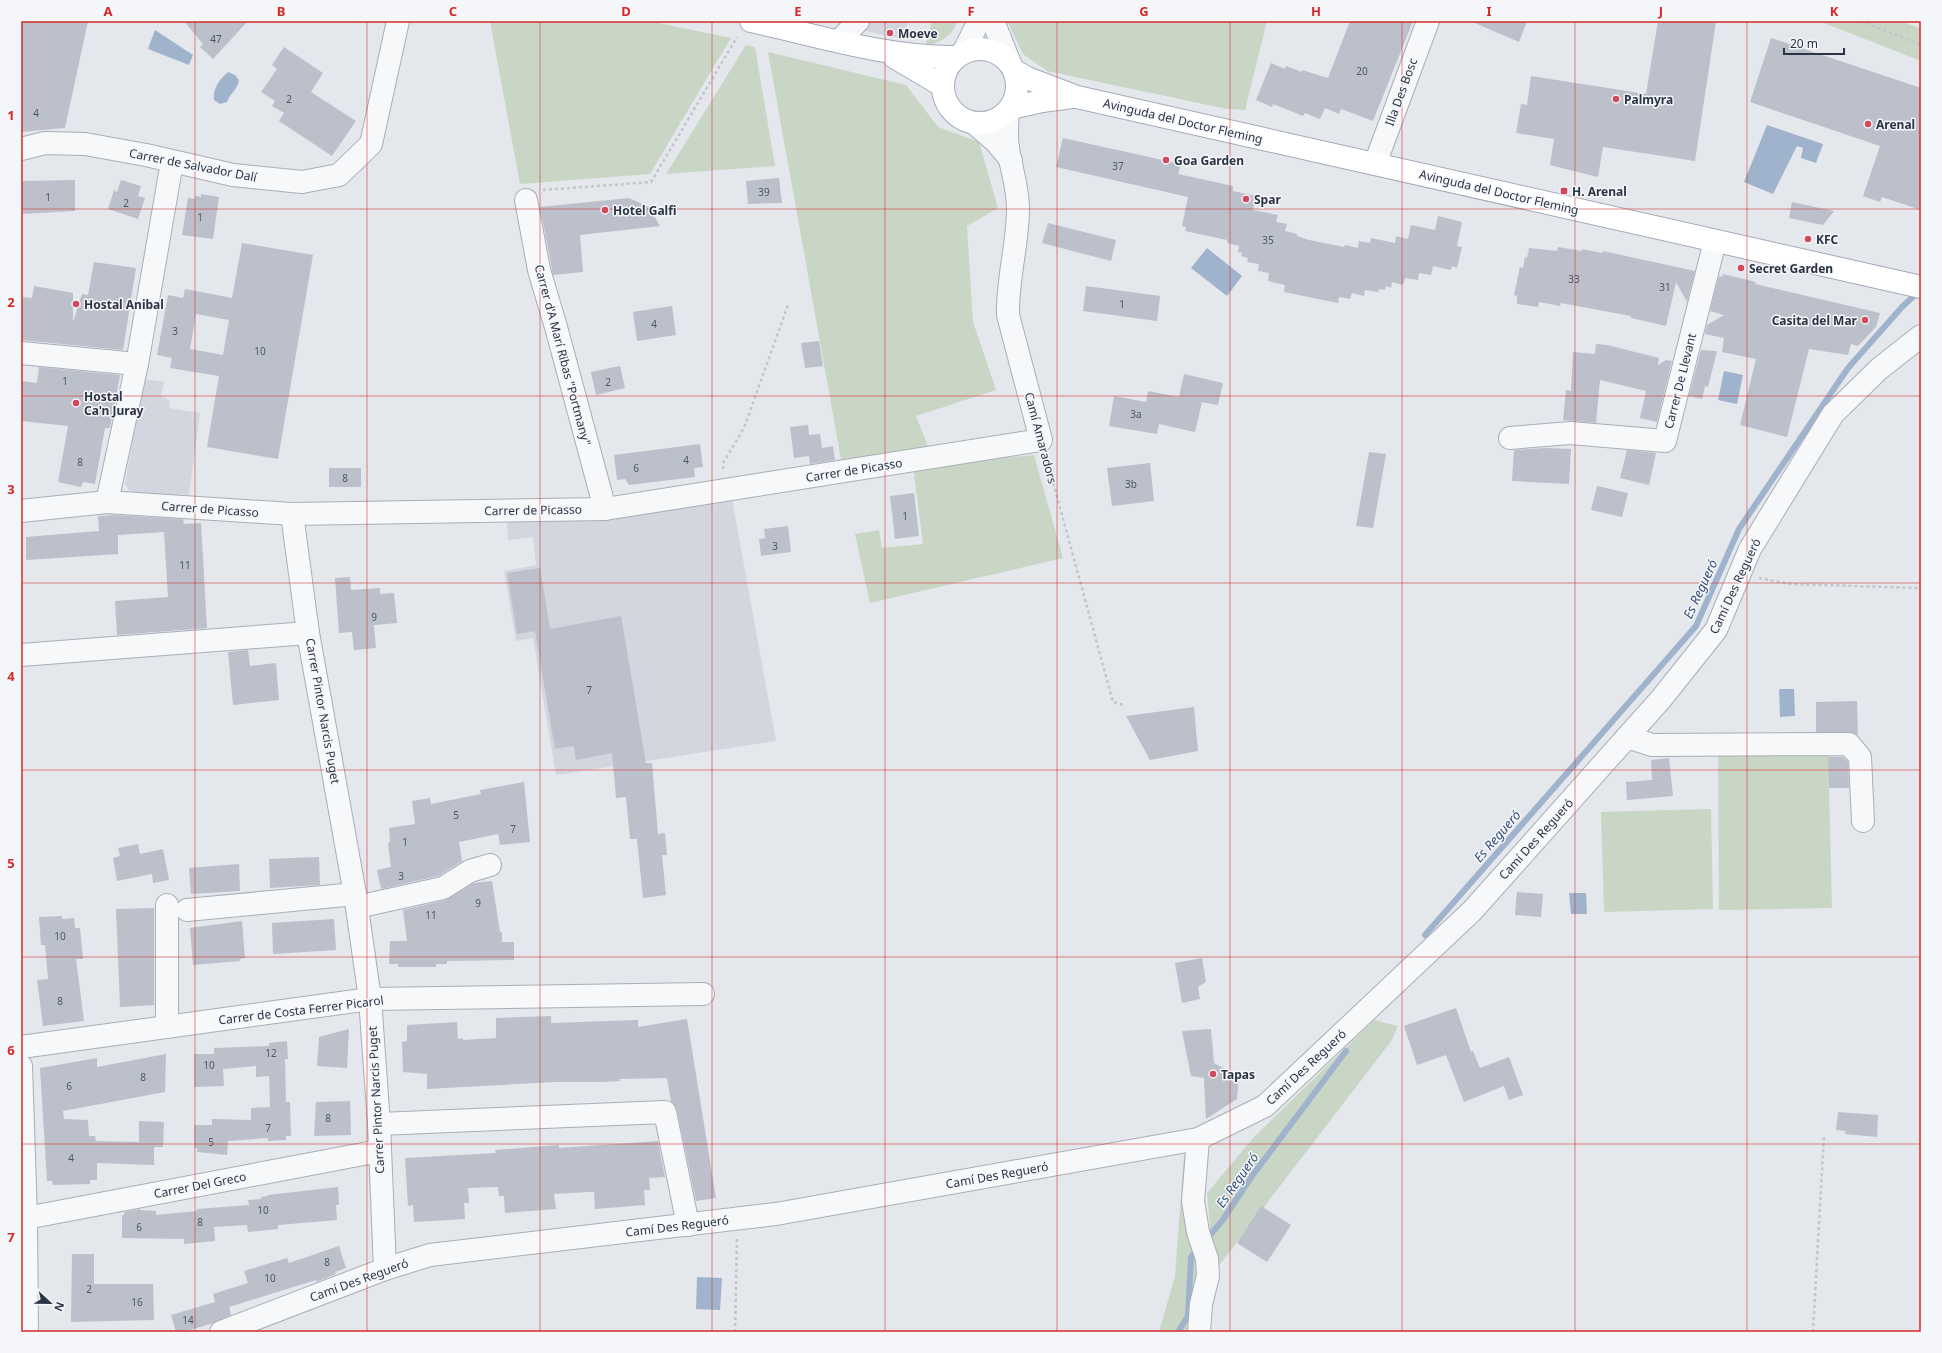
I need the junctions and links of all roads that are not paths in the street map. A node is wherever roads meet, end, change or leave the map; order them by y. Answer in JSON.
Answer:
{"nodes":[{"id":1,"x":398,"y":21,"type":"edge"},
{"id":2,"x":858,"y":21,"type":"edge"},
{"id":3,"x":979,"y":21,"type":"edge"},
{"id":4,"x":993,"y":21,"type":"edge"},
{"id":5,"x":1428,"y":21,"type":"edge"},
{"id":6,"x":749,"y":24,"type":"edge"},
{"id":7,"x":839,"y":41,"type":"junction"},
{"id":8,"x":882,"y":51,"type":"junction"},
{"id":9,"x":960,"y":55,"type":"junction"},
{"id":10,"x":1012,"y":67,"type":"junction"},
{"id":11,"x":943,"y":86,"type":"junction"},
{"id":12,"x":1077,"y":97,"type":"junction"},
{"id":13,"x":1009,"y":110,"type":"junction"},
{"id":14,"x":975,"y":124,"type":"junction"},
{"id":15,"x":21,"y":149,"type":"edge"},
{"id":16,"x":1011,"y":160,"type":"junction"},
{"id":17,"x":172,"y":162,"type":"junction"},
{"id":18,"x":1375,"y":164,"type":"junction"},
{"id":19,"x":526,"y":200,"type":"road end"},
{"id":20,"x":1715,"y":241,"type":"junction"},
{"id":21,"x":1915,"y":286,"type":"edge"},
{"id":22,"x":1921,"y":336,"type":"edge"},
{"id":23,"x":21,"y":353,"type":"edge"},
{"id":24,"x":137,"y":364,"type":"junction"},
{"id":25,"x":1510,"y":438,"type":"dead end"},
{"id":26,"x":1041,"y":440,"type":"joint"},
{"id":27,"x":107,"y":502,"type":"junction"},
{"id":28,"x":605,"y":509,"type":"junction"},
{"id":29,"x":21,"y":511,"type":"edge"},
{"id":30,"x":292,"y":514,"type":"junction"},
{"id":31,"x":308,"y":633,"type":"junction"},
{"id":32,"x":21,"y":655,"type":"edge"},
{"id":33,"x":1627,"y":737,"type":"junction"},
{"id":34,"x":1863,"y":821,"type":"dead end"},
{"id":35,"x":490,"y":865,"type":"dead end"},
{"id":36,"x":356,"y":900,"type":"junction"},
{"id":37,"x":703,"y":994,"type":"dead end"},
{"id":38,"x":370,"y":999,"type":"junction"},
{"id":39,"x":167,"y":1027,"type":"junction"},
{"id":40,"x":21,"y":1047,"type":"edge"},
{"id":41,"x":21,"y":1066,"type":"edge"},
{"id":42,"x":379,"y":1124,"type":"junction"},
{"id":43,"x":1198,"y":1139,"type":"junction"},
{"id":44,"x":379,"y":1151,"type":"junction"},
{"id":45,"x":24,"y":1219,"type":"edge"},
{"id":46,"x":688,"y":1225,"type":"junction"},
{"id":47,"x":385,"y":1269,"type":"junction"},
{"id":48,"x":27,"y":1332,"type":"edge"},
{"id":49,"x":220,"y":1332,"type":"edge"},
{"id":50,"x":1199,"y":1332,"type":"edge"}],
"edges":[{"from":1,"to":17,"type":"street","name":"Carrer de Salvador Dalí"},
{"from":2,"to":7,"type":"street"},
{"from":3,"to":9,"type":"street"},
{"from":4,"to":10,"type":"street"},
{"from":5,"to":18,"type":"street","name":"Illa Des Bosc"},
{"from":6,"to":7,"type":"main road","name":"Avinguda del Doctor Fleming"},
{"from":7,"to":8,"type":"main road","name":"Avinguda del Doctor Fleming"},
{"from":8,"to":9,"type":"main road","name":"Avinguda del Doctor Fleming"},
{"from":8,"to":11,"type":"main road","name":"Avinguda del Doctor Fleming"},
{"from":9,"to":10,"type":"main road","name":"Avinguda del Doctor Fleming"},
{"from":9,"to":11,"type":"main road"},
{"from":10,"to":12,"type":"main road","name":"Avinguda del Doctor Fleming"},
{"from":10,"to":13,"type":"main road"},
{"from":11,"to":14,"type":"main road"},
{"from":12,"to":13,"type":"main road","name":"Avinguda del Doctor Fleming"},
{"from":12,"to":18,"type":"main road","name":"Avinguda del Doctor Fleming"},
{"from":13,"to":14,"type":"main road","name":"Avinguda del Doctor Fleming"},
{"from":13,"to":16,"type":"street","name":"Camí Amaradors"},
{"from":14,"to":16,"type":"street","name":"Camí Amaradors"},
{"from":15,"to":17,"type":"street","name":"Carrer de Salvador Dalí"},
{"from":16,"to":26,"type":"street","name":"Camí Amaradors"},
{"from":17,"to":24,"type":"street"},
{"from":18,"to":20,"type":"main road","name":"Avinguda del Doctor Fleming"},
{"from":19,"to":28,"type":"street","name":"Carrer d'A Marí Ribas \"Portmany\""},
{"from":20,"to":21,"type":"main road","name":"Avinguda del Doctor Fleming"},
{"from":20,"to":25,"type":"street","name":"Carrer De Llevant"},
{"from":22,"to":33,"type":"street","name":"Camí Des Regueró"},
{"from":23,"to":24,"type":"street"},
{"from":24,"to":27,"type":"street"},
{"from":26,"to":28,"type":"street","name":"Carrer de Picasso"},
{"from":27,"to":29,"type":"street","name":"Carrer de Picasso"},
{"from":27,"to":30,"type":"street","name":"Carrer de Picasso"},
{"from":28,"to":30,"type":"street","name":"Carrer de Picasso"},
{"from":30,"to":31,"type":"street","name":"Carrer Pintor Narcis Puget"},
{"from":31,"to":32,"type":"street"},
{"from":31,"to":36,"type":"street","name":"Carrer Pintor Narcis Puget"},
{"from":33,"to":34,"type":"street"},
{"from":33,"to":43,"type":"street","name":"Camí Des Regueró"},
{"from":35,"to":36,"type":"street"},
{"from":36,"to":38,"type":"street","name":"Carrer Pintor Narcis Puget"},
{"from":36,"to":39,"type":"street"},
{"from":37,"to":38,"type":"street","name":"Carrer de Costa Ferrer Picarol"},
{"from":38,"to":39,"type":"street","name":"Carrer de Costa Ferrer Picarol"},
{"from":38,"to":42,"type":"street","name":"Carrer Pintor Narcis Puget"},
{"from":39,"to":40,"type":"street","name":"Carrer de Costa Ferrer Picarol"},
{"from":41,"to":45,"type":"street"},
{"from":42,"to":44,"type":"street","name":"Carrer Pintor Narcis Puget"},
{"from":42,"to":46,"type":"street"},
{"from":43,"to":46,"type":"street","name":"Camí Des Regueró"},
{"from":43,"to":50,"type":"street"},
{"from":44,"to":45,"type":"street","name":"Carrer Del Greco"},
{"from":44,"to":47,"type":"street","name":"Carrer Pintor Narcis Puget"},
{"from":45,"to":48,"type":"street"},
{"from":46,"to":47,"type":"street","name":"Camí Des Regueró"},
{"from":47,"to":49,"type":"street","name":"Camí Des Regueró"}]}
